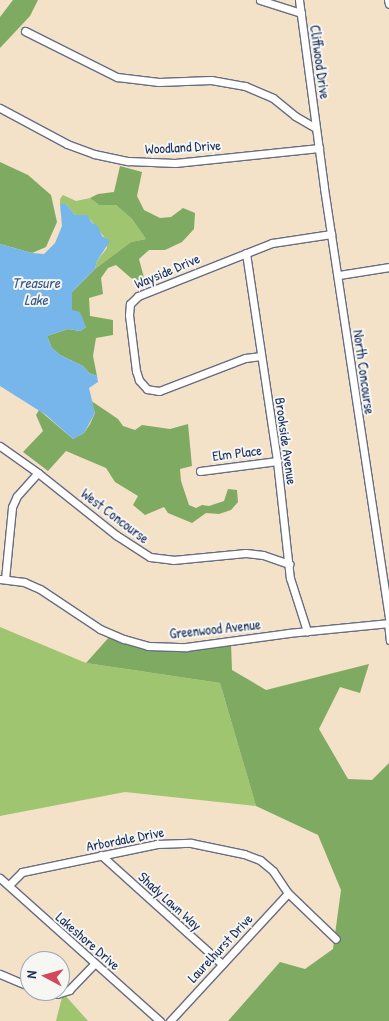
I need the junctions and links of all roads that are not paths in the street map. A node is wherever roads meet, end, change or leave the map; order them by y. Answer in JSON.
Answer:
{"nodes":[{"id":1,"x":260,"y":0,"type":"edge"},
{"id":2,"x":299,"y":0,"type":"edge"},
{"id":3,"x":388,"y":0,"type":"edge"},
{"id":4,"x":389,"y":4,"type":"edge"},
{"id":5,"x":301,"y":12,"type":"junction"},
{"id":6,"x":25,"y":31,"type":"dead end"},
{"id":7,"x":0,"y":108,"type":"edge"},
{"id":8,"x":316,"y":128,"type":"junction"},
{"id":9,"x":319,"y":148,"type":"junction"},
{"id":10,"x":331,"y":234,"type":"junction"},
{"id":11,"x":246,"y":253,"type":"junction"},
{"id":12,"x":389,"y":268,"type":"edge"},
{"id":13,"x":338,"y":274,"type":"junction"},
{"id":14,"x":261,"y":356,"type":"junction"},
{"id":15,"x":0,"y":446,"type":"edge"},
{"id":16,"x":277,"y":461,"type":"junction"},
{"id":17,"x":200,"y":471,"type":"dead end"},
{"id":18,"x":38,"y":473,"type":"junction"},
{"id":19,"x":289,"y":564,"type":"junction"},
{"id":20,"x":3,"y":579,"type":"edge"},
{"id":21,"x":388,"y":621,"type":"edge"},
{"id":22,"x":307,"y":631,"type":"junction"},
{"id":23,"x":389,"y":642,"type":"edge"},
{"id":24,"x":101,"y":855,"type":"junction"},
{"id":25,"x":0,"y":878,"type":"edge"},
{"id":26,"x":9,"y":885,"type":"junction"},
{"id":27,"x":288,"y":893,"type":"junction"},
{"id":28,"x":336,"y":939,"type":"dead end"},
{"id":29,"x":94,"y":964,"type":"junction"},
{"id":30,"x":222,"y":964,"type":"junction"},
{"id":31,"x":0,"y":974,"type":"edge"},
{"id":32,"x":20,"y":983,"type":"edge"},
{"id":33,"x":70,"y":989,"type":"edge"},
{"id":34,"x":160,"y":1021,"type":"edge"},
{"id":35,"x":170,"y":1021,"type":"edge"}],
"edges":[{"from":1,"to":5,"type":"street"},
{"from":2,"to":5,"type":"street","name":"Cliffwood Drive"},
{"from":3,"to":4,"type":"street"},
{"from":5,"to":8,"type":"street","name":"Cliffwood Drive"},
{"from":6,"to":8,"type":"street"},
{"from":7,"to":9,"type":"street","name":"Woodland Drive"},
{"from":8,"to":9,"type":"street","name":"North Concourse"},
{"from":9,"to":10,"type":"street","name":"North Concourse"},
{"from":10,"to":11,"type":"street","name":"Wayside Drive"},
{"from":10,"to":13,"type":"street","name":"North Concourse"},
{"from":11,"to":14,"type":"street","name":"Brookside Avenue"},
{"from":11,"to":14,"type":"street","name":"Wayside Drive"},
{"from":12,"to":13,"type":"street"},
{"from":13,"to":21,"type":"street","name":"North Concourse"},
{"from":14,"to":16,"type":"street","name":"Brookside Avenue"},
{"from":15,"to":18,"type":"street","name":"West Concourse"},
{"from":16,"to":17,"type":"street","name":"Elm Place"},
{"from":16,"to":19,"type":"street","name":"Brookside Avenue"},
{"from":18,"to":19,"type":"street","name":"West Concourse"},
{"from":18,"to":20,"type":"street"},
{"from":19,"to":22,"type":"street","name":"Brookside Avenue"},
{"from":20,"to":22,"type":"street","name":"Greenwood Avenue"},
{"from":21,"to":22,"type":"street","name":"Greenwood Avenue"},
{"from":21,"to":23,"type":"lane"},
{"from":24,"to":26,"type":"street","name":"Arbordale Drive"},
{"from":24,"to":27,"type":"street","name":"Arbordale Drive"},
{"from":24,"to":30,"type":"street","name":"Shady Lawn Way"},
{"from":25,"to":26,"type":"street","name":"Lakeshore Drive"},
{"from":26,"to":29,"type":"street","name":"Lakeshore Drive"},
{"from":27,"to":28,"type":"street","name":"Arbordale Drive"},
{"from":27,"to":30,"type":"street","name":"Laurelhurst Drive"},
{"from":29,"to":33,"type":"street"},
{"from":29,"to":34,"type":"street","name":"Lakeshore Drive"},
{"from":30,"to":35,"type":"street","name":"Laurelhurst Drive"},
{"from":31,"to":32,"type":"street"}]}
